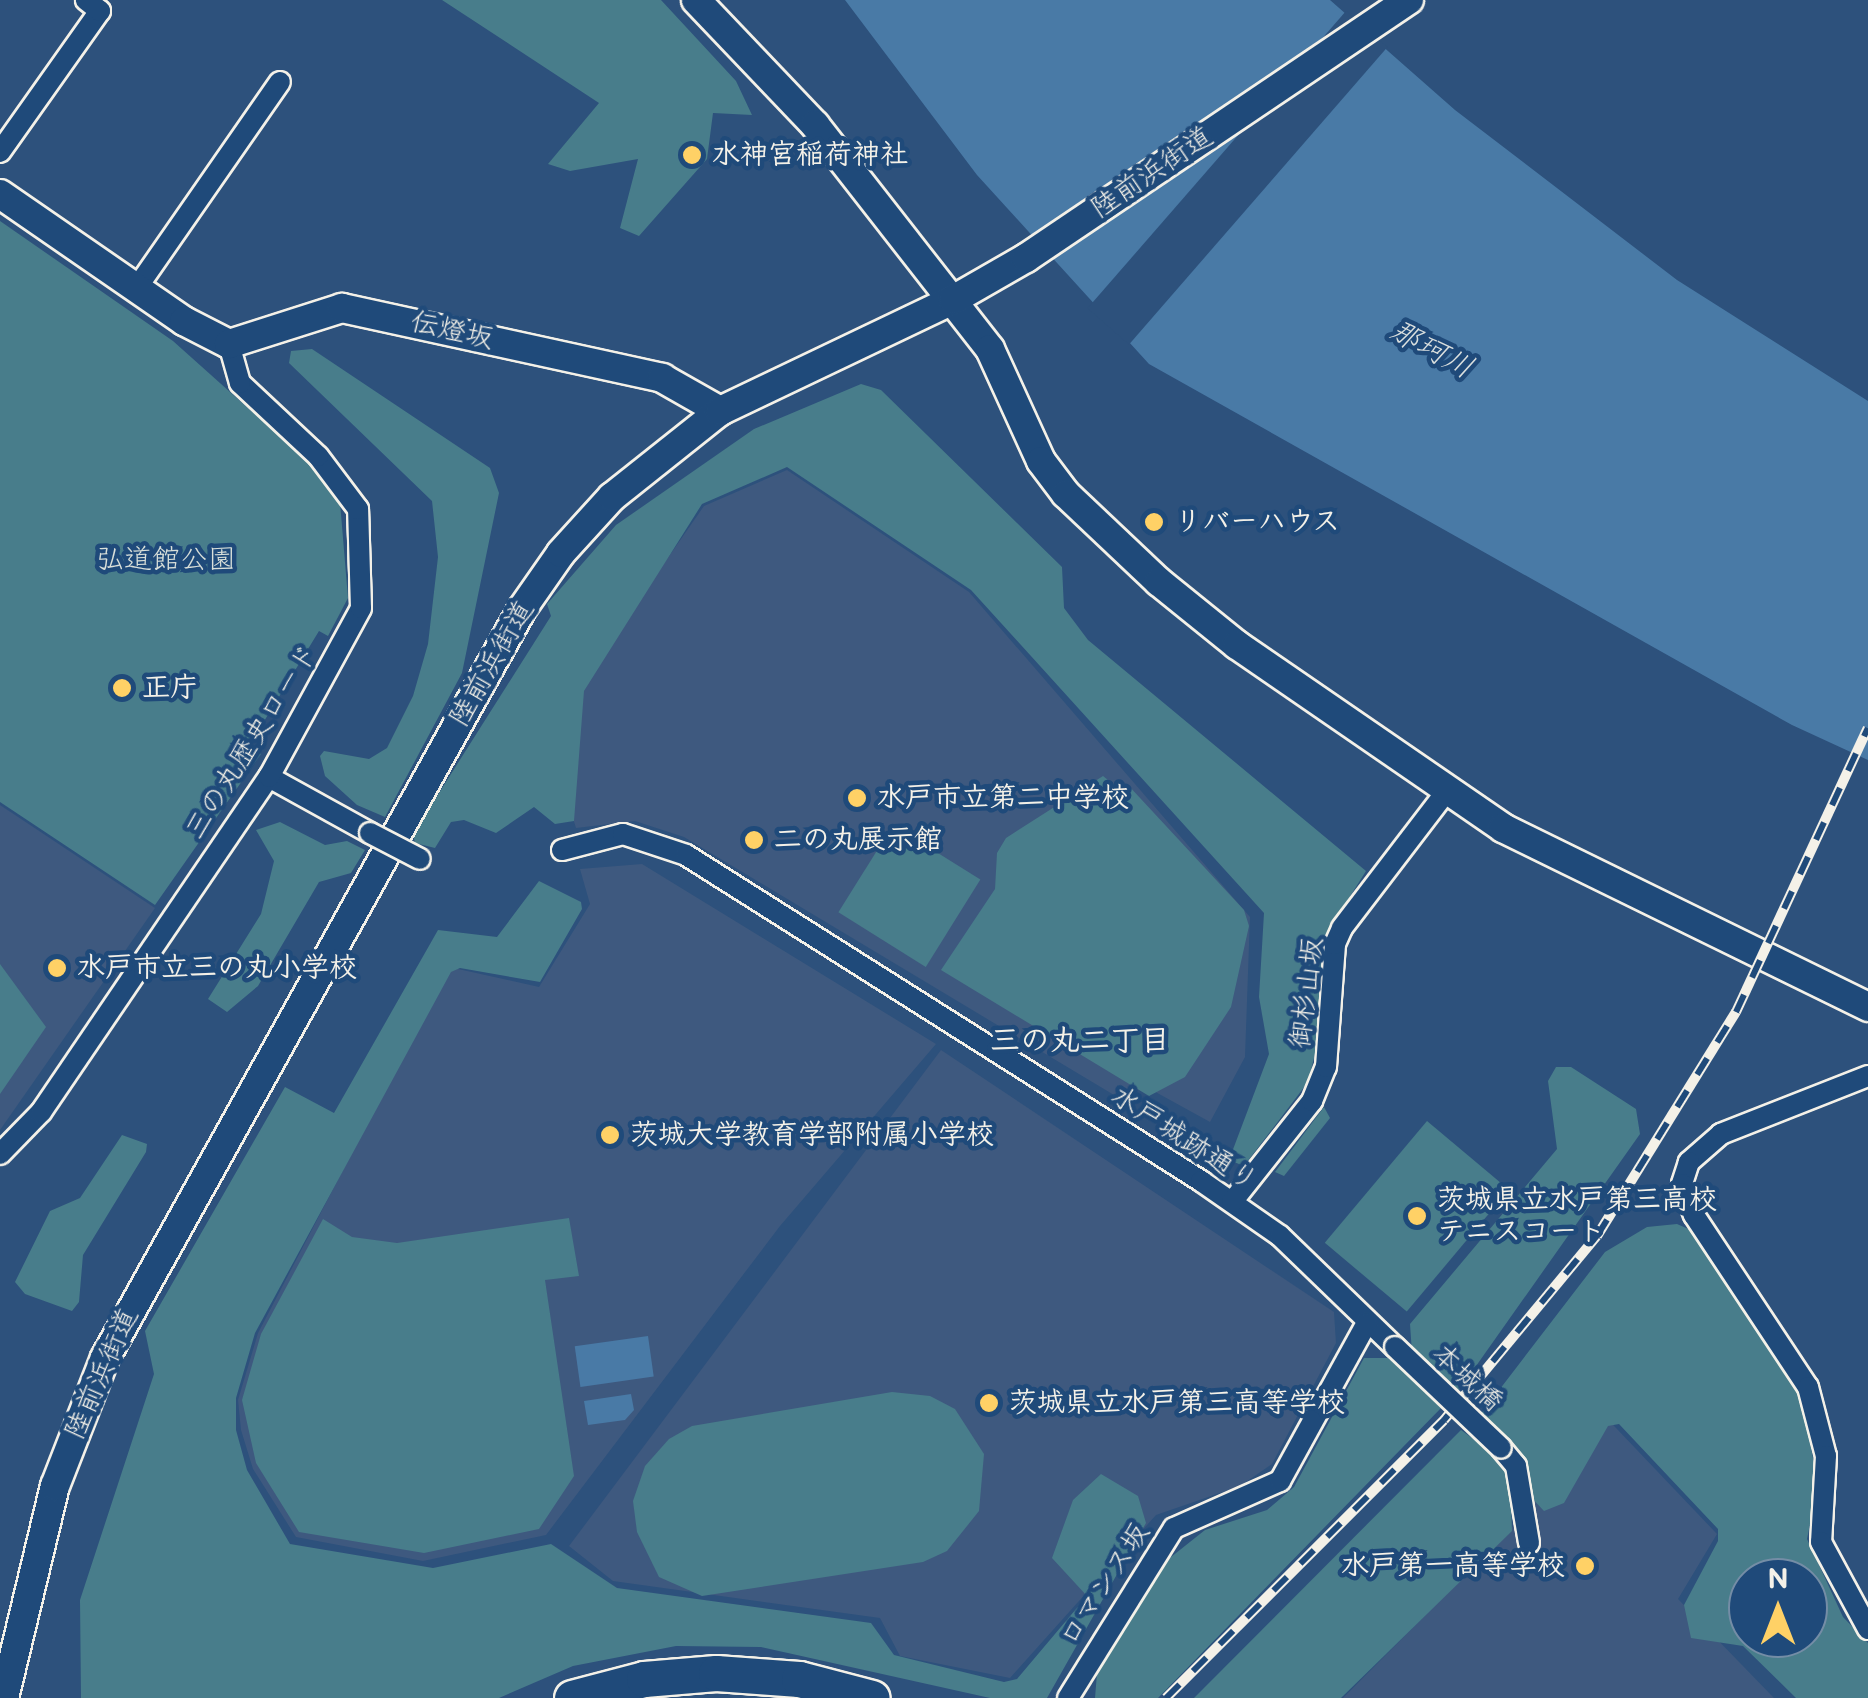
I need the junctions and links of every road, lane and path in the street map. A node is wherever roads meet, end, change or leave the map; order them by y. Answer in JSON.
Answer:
{"nodes":[{"id":1,"x":86,"y":0,"type":"edge"},
{"id":2,"x":696,"y":0,"type":"edge"},
{"id":3,"x":1410,"y":0,"type":"edge"},
{"id":4,"x":280,"y":82,"type":"dead end"},
{"id":5,"x":0,"y":152,"type":"edge"},
{"id":6,"x":0,"y":194,"type":"edge"},
{"id":7,"x":136,"y":289,"type":"junction"},
{"id":8,"x":953,"y":300,"type":"junction"},
{"id":9,"x":229,"y":344,"type":"junction"},
{"id":10,"x":720,"y":411,"type":"junction"},
{"id":11,"x":268,"y":777,"type":"junction"},
{"id":12,"x":1446,"y":792,"type":"junction"},
{"id":13,"x":562,"y":850,"type":"dead end"},
{"id":14,"x":423,"y":860,"type":"dead end"},
{"id":15,"x":1868,"y":1006,"type":"edge"},
{"id":16,"x":1868,"y":1076,"type":"edge"},
{"id":17,"x":0,"y":1154,"type":"edge"},
{"id":18,"x":1232,"y":1202,"type":"junction"},
{"id":19,"x":1367,"y":1323,"type":"junction"},
{"id":20,"x":1394,"y":1348,"type":"joint"},
{"id":21,"x":1530,"y":1543,"type":"dead end"},
{"id":22,"x":1866,"y":1622,"type":"edge"},
{"id":23,"x":4,"y":1698,"type":"edge"},
{"id":24,"x":572,"y":1698,"type":"edge"},
{"id":25,"x":872,"y":1698,"type":"edge"},
{"id":26,"x":1068,"y":1698,"type":"edge"}],
"edges":[{"from":1,"to":5,"type":"street"},
{"from":2,"to":8,"type":"street"},
{"from":3,"to":8,"type":"street","name":"陸前浜街道"},
{"from":4,"to":7,"type":"street"},
{"from":6,"to":7,"type":"street"},
{"from":7,"to":9,"type":"street"},
{"from":8,"to":10,"type":"street","name":"陸前浜街道"},
{"from":8,"to":12,"type":"street"},
{"from":9,"to":10,"type":"street","name":"伝燈坂"},
{"from":9,"to":11,"type":"street","name":"三の丸歴史ロード"},
{"from":10,"to":23,"type":"street","name":"陸前浜街道"},
{"from":11,"to":14,"type":"street","bridge":true},
{"from":11,"to":17,"type":"street","name":"三の丸歴史ロード"},
{"from":12,"to":15,"type":"street"},
{"from":12,"to":18,"type":"street","name":"御杉山坂"},
{"from":13,"to":18,"type":"street","name":"水戸城跡通り"},
{"from":16,"to":22,"type":"street"},
{"from":18,"to":19,"type":"street","name":"水戸城跡通り"},
{"from":19,"to":20,"type":"street","name":"水戸城跡通り"},
{"from":19,"to":26,"type":"street","name":"ロマンス坂"},
{"from":20,"to":21,"type":"street","name":"本城橋","bridge":true},
{"from":24,"to":25,"type":"highway"}]}
